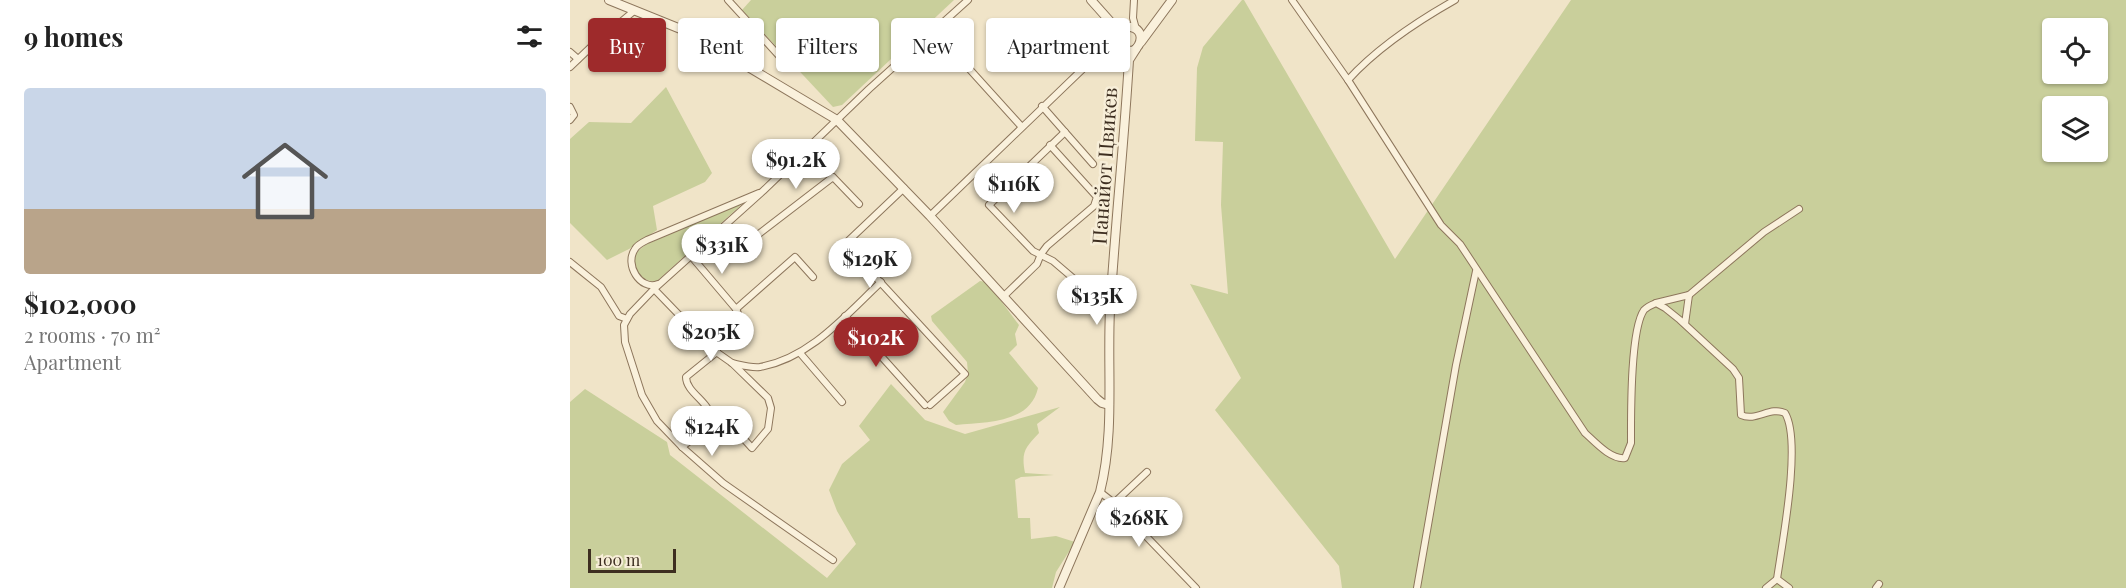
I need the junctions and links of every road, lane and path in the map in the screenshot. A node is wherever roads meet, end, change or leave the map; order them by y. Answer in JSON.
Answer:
{"nodes":[{"id":1,"x":609,"y":0,"type":"edge"},
{"id":2,"x":968,"y":0,"type":"edge"},
{"id":3,"x":1091,"y":0,"type":"edge"},
{"id":4,"x":1134,"y":0,"type":"edge"},
{"id":5,"x":1172,"y":0,"type":"edge"},
{"id":6,"x":1292,"y":0,"type":"edge"},
{"id":7,"x":1455,"y":0,"type":"edge"},
{"id":8,"x":730,"y":1,"type":"edge"},
{"id":9,"x":634,"y":11,"type":"junction"},
{"id":10,"x":949,"y":18,"type":"edge"},
{"id":11,"x":1103,"y":18,"type":"edge"},
{"id":12,"x":1133,"y":18,"type":"junction"},
{"id":13,"x":1130,"y":21,"type":"edge"},
{"id":14,"x":1130,"y":29,"type":"edge"},
{"id":15,"x":1150,"y":31,"type":"junction"},
{"id":16,"x":1138,"y":32,"type":"junction"},
{"id":17,"x":1138,"y":46,"type":"junction"},
{"id":18,"x":1130,"y":51,"type":"edge"},
{"id":19,"x":570,"y":52,"type":"edge"},
{"id":20,"x":776,"y":52,"type":"edge"},
{"id":21,"x":1130,"y":58,"type":"edge"},
{"id":22,"x":578,"y":59,"type":"junction"},
{"id":23,"x":570,"y":68,"type":"edge"},
{"id":24,"x":891,"y":71,"type":"edge"},
{"id":25,"x":973,"y":72,"type":"edge"},
{"id":26,"x":1080,"y":72,"type":"edge"},
{"id":27,"x":1128,"y":72,"type":"edge"},
{"id":28,"x":1348,"y":80,"type":"junction"},
{"id":29,"x":1042,"y":106,"type":"junction"},
{"id":30,"x":570,"y":107,"type":"edge"},
{"id":31,"x":570,"y":120,"type":"edge"},
{"id":32,"x":837,"y":120,"type":"junction"},
{"id":33,"x":1022,"y":126,"type":"junction"},
{"id":34,"x":1065,"y":132,"type":"junction"},
{"id":35,"x":1050,"y":145,"type":"junction"},
{"id":36,"x":1093,"y":164,"type":"dead end"},
{"id":37,"x":904,"y":188,"type":"junction"},
{"id":38,"x":763,"y":192,"type":"junction"},
{"id":39,"x":859,"y":204,"type":"dead end"},
{"id":40,"x":1799,"y":209,"type":"dead end"},
{"id":41,"x":930,"y":216,"type":"junction"},
{"id":42,"x":715,"y":235,"type":"junction"},
{"id":43,"x":1041,"y":254,"type":"junction"},
{"id":44,"x":692,"y":256,"type":"junction"},
{"id":45,"x":570,"y":262,"type":"edge"},
{"id":46,"x":1476,"y":270,"type":"junction"},
{"id":47,"x":813,"y":277,"type":"dead end"},
{"id":48,"x":881,"y":282,"type":"junction"},
{"id":49,"x":662,"y":283,"type":"junction"},
{"id":50,"x":654,"y":289,"type":"junction"},
{"id":51,"x":1087,"y":290,"type":"dead end"},
{"id":52,"x":1689,"y":295,"type":"junction"},
{"id":53,"x":1004,"y":296,"type":"junction"},
{"id":54,"x":1656,"y":303,"type":"junction"},
{"id":55,"x":736,"y":309,"type":"junction"},
{"id":56,"x":845,"y":316,"type":"junction"},
{"id":57,"x":627,"y":319,"type":"junction"},
{"id":58,"x":1685,"y":324,"type":"junction"},
{"id":59,"x":715,"y":350,"type":"junction"},
{"id":60,"x":800,"y":353,"type":"junction"},
{"id":61,"x":732,"y":363,"type":"junction"},
{"id":62,"x":842,"y":402,"type":"dead end"},
{"id":63,"x":1109,"y":405,"type":"junction"},
{"id":64,"x":743,"y":438,"type":"dead end"},
{"id":65,"x":682,"y":447,"type":"junction"},
{"id":66,"x":1147,"y":472,"type":"dead end"},
{"id":67,"x":1100,"y":492,"type":"junction"},
{"id":68,"x":1114,"y":503,"type":"junction"},
{"id":69,"x":833,"y":560,"type":"dead end"},
{"id":70,"x":1777,"y":579,"type":"junction"},
{"id":71,"x":1059,"y":588,"type":"edge"},
{"id":72,"x":1197,"y":588,"type":"edge"},
{"id":73,"x":1418,"y":588,"type":"edge"},
{"id":74,"x":1766,"y":588,"type":"edge"},
{"id":75,"x":1789,"y":588,"type":"edge"}],
"edges":[{"from":1,"to":9,"type":"street"},
{"from":2,"to":10,"type":"street"},
{"from":3,"to":11,"type":"street","name":"Панайот Цвикев"},
{"from":4,"to":12,"type":"street"},
{"from":5,"to":15,"type":"street","name":"Панайот Цвикев"},
{"from":6,"to":28,"type":"street"},
{"from":7,"to":28,"type":"street"},
{"from":8,"to":20,"type":"street"},
{"from":9,"to":22,"type":"street"},
{"from":9,"to":32,"type":"street"},
{"from":12,"to":13,"type":"street"},
{"from":12,"to":16,"type":"street"},
{"from":14,"to":16,"type":"street"},
{"from":15,"to":16,"type":"street"},
{"from":15,"to":17,"type":"street","name":"Панайот Цвикев"},
{"from":16,"to":17,"type":"street"},
{"from":17,"to":18,"type":"street"},
{"from":17,"to":21,"type":"street","name":"Панайот Цвикев"},
{"from":19,"to":22,"type":"street"},
{"from":22,"to":23,"type":"street"},
{"from":24,"to":32,"type":"street"},
{"from":25,"to":33,"type":"street"},
{"from":26,"to":29,"type":"street"},
{"from":27,"to":63,"type":"street","name":"Панайот Цвикев"},
{"from":28,"to":46,"type":"street"},
{"from":29,"to":33,"type":"street"},
{"from":29,"to":34,"type":"street"},
{"from":30,"to":31,"type":"street"},
{"from":32,"to":37,"type":"street"},
{"from":32,"to":38,"type":"street"},
{"from":33,"to":41,"type":"street"},
{"from":34,"to":35,"type":"street"},
{"from":34,"to":36,"type":"street"},
{"from":35,"to":43,"type":"street"},
{"from":35,"to":43,"type":"street"},
{"from":37,"to":41,"type":"street"},
{"from":37,"to":48,"type":"street"},
{"from":38,"to":42,"type":"street"},
{"from":38,"to":49,"type":"street"},
{"from":39,"to":42,"type":"street"},
{"from":40,"to":52,"type":"street"},
{"from":41,"to":53,"type":"street"},
{"from":42,"to":44,"type":"street"},
{"from":43,"to":51,"type":"street"},
{"from":43,"to":53,"type":"street"},
{"from":44,"to":49,"type":"street"},
{"from":44,"to":55,"type":"street"},
{"from":45,"to":57,"type":"street"},
{"from":46,"to":54,"type":"street"},
{"from":46,"to":73,"type":"street"},
{"from":47,"to":55,"type":"street"},
{"from":48,"to":56,"type":"street"},
{"from":48,"to":56,"type":"street"},
{"from":49,"to":50,"type":"street"},
{"from":50,"to":57,"type":"street"},
{"from":50,"to":59,"type":"street"},
{"from":52,"to":54,"type":"street"},
{"from":52,"to":58,"type":"street"},
{"from":53,"to":63,"type":"street"},
{"from":54,"to":58,"type":"street"},
{"from":55,"to":59,"type":"street"},
{"from":56,"to":60,"type":"street"},
{"from":57,"to":65,"type":"street"},
{"from":58,"to":70,"type":"street"},
{"from":59,"to":61,"type":"street"},
{"from":59,"to":65,"type":"street"},
{"from":60,"to":61,"type":"street"},
{"from":60,"to":62,"type":"street"},
{"from":61,"to":64,"type":"street"},
{"from":63,"to":67,"type":"street","name":"Панайот Цвикев"},
{"from":65,"to":69,"type":"street"},
{"from":66,"to":68,"type":"street"},
{"from":67,"to":68,"type":"street"},
{"from":67,"to":71,"type":"street","name":"Панайот Цвикев"},
{"from":68,"to":72,"type":"street"},
{"from":70,"to":74,"type":"street"},
{"from":70,"to":75,"type":"street"}]}
